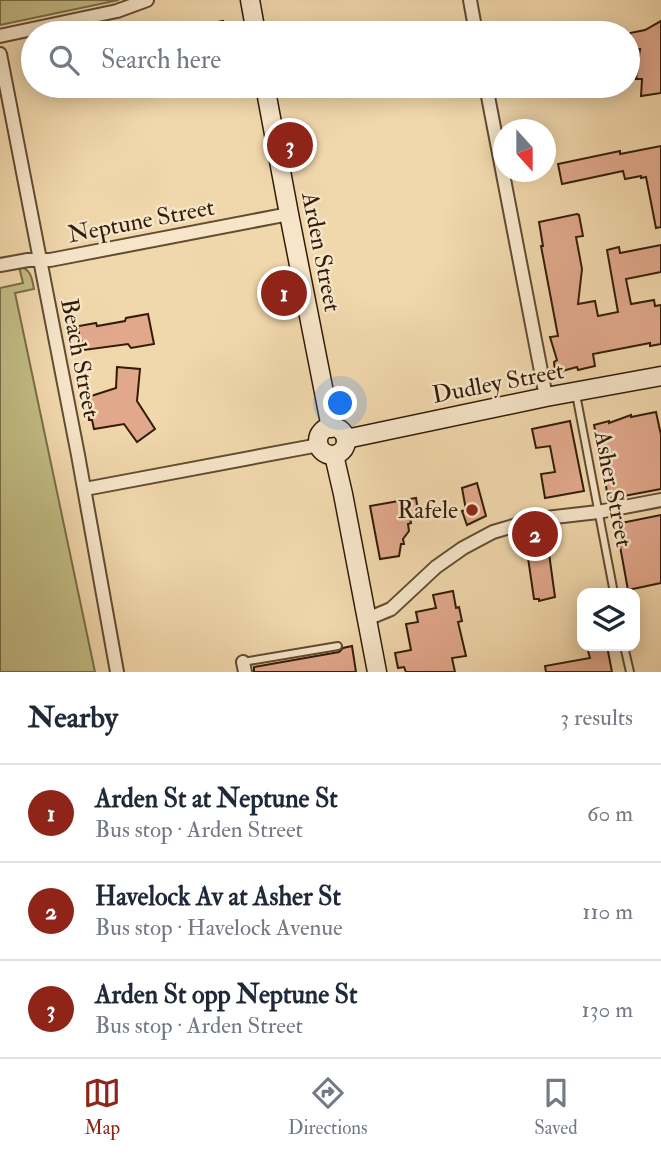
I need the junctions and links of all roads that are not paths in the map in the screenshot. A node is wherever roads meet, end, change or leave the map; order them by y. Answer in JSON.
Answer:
{"nodes":[{"id":1,"x":147,"y":0,"type":"edge"},
{"id":2,"x":250,"y":0,"type":"edge"},
{"id":3,"x":470,"y":0,"type":"edge"},
{"id":4,"x":70,"y":21,"type":"edge"},
{"id":5,"x":254,"y":21,"type":"edge"},
{"id":6,"x":474,"y":21,"type":"edge"},
{"id":7,"x":21,"y":32,"type":"edge"},
{"id":8,"x":0,"y":36,"type":"edge"},
{"id":9,"x":0,"y":54,"type":"edge"},
{"id":10,"x":267,"y":98,"type":"edge"},
{"id":11,"x":488,"y":98,"type":"edge"},
{"id":12,"x":289,"y":214,"type":"junction"},
{"id":13,"x":39,"y":259,"type":"junction"},
{"id":14,"x":0,"y":265,"type":"edge"},
{"id":15,"x":661,"y":376,"type":"edge"},
{"id":16,"x":576,"y":392,"type":"junction"},
{"id":17,"x":546,"y":397,"type":"junction"},
{"id":18,"x":331,"y":428,"type":"junction"},
{"id":19,"x":346,"y":439,"type":"junction"},
{"id":20,"x":326,"y":450,"type":"junction"},
{"id":21,"x":85,"y":489,"type":"junction"},
{"id":22,"x":661,"y":500,"type":"edge"},
{"id":23,"x":598,"y":512,"type":"junction"},
{"id":24,"x":613,"y":588,"type":"edge"},
{"id":25,"x":367,"y":619,"type":"junction"},
{"id":26,"x":338,"y":646,"type":"dead end"},
{"id":27,"x":625,"y":651,"type":"edge"},
{"id":28,"x":244,"y":667,"type":"edge"},
{"id":29,"x":117,"y":672,"type":"edge"},
{"id":30,"x":377,"y":672,"type":"edge"},
{"id":31,"x":630,"y":672,"type":"edge"}],
"edges":[{"from":1,"to":4,"type":"street"},
{"from":2,"to":5,"type":"main road"},
{"from":3,"to":6,"type":"street"},
{"from":7,"to":8,"type":"street"},
{"from":9,"to":13,"type":"street","name":"Beach Street"},
{"from":10,"to":12,"type":"main road","name":"Arden Street"},
{"from":11,"to":17,"type":"street"},
{"from":12,"to":13,"type":"street","name":"Neptune Street"},
{"from":12,"to":18,"type":"main road","name":"Arden Street"},
{"from":13,"to":14,"type":"street","name":"Neptune Street"},
{"from":13,"to":21,"type":"street","name":"Beach Street"},
{"from":15,"to":16,"type":"main road","name":"Dudley Street"},
{"from":16,"to":17,"type":"main road","name":"Dudley Street"},
{"from":16,"to":23,"type":"lane","name":"Asher Street"},
{"from":17,"to":19,"type":"main road","name":"Dudley Street"},
{"from":18,"to":19,"type":"main road"},
{"from":18,"to":20,"type":"main road"},
{"from":19,"to":20,"type":"main road"},
{"from":20,"to":21,"type":"street"},
{"from":20,"to":25,"type":"main road"},
{"from":21,"to":29,"type":"street","name":"Beach Street"},
{"from":22,"to":23,"type":"street"},
{"from":23,"to":24,"type":"lane","name":"Asher Street"},
{"from":23,"to":25,"type":"street"},
{"from":25,"to":30,"type":"main road"},
{"from":26,"to":28,"type":"lane"},
{"from":27,"to":31,"type":"lane"}]}
